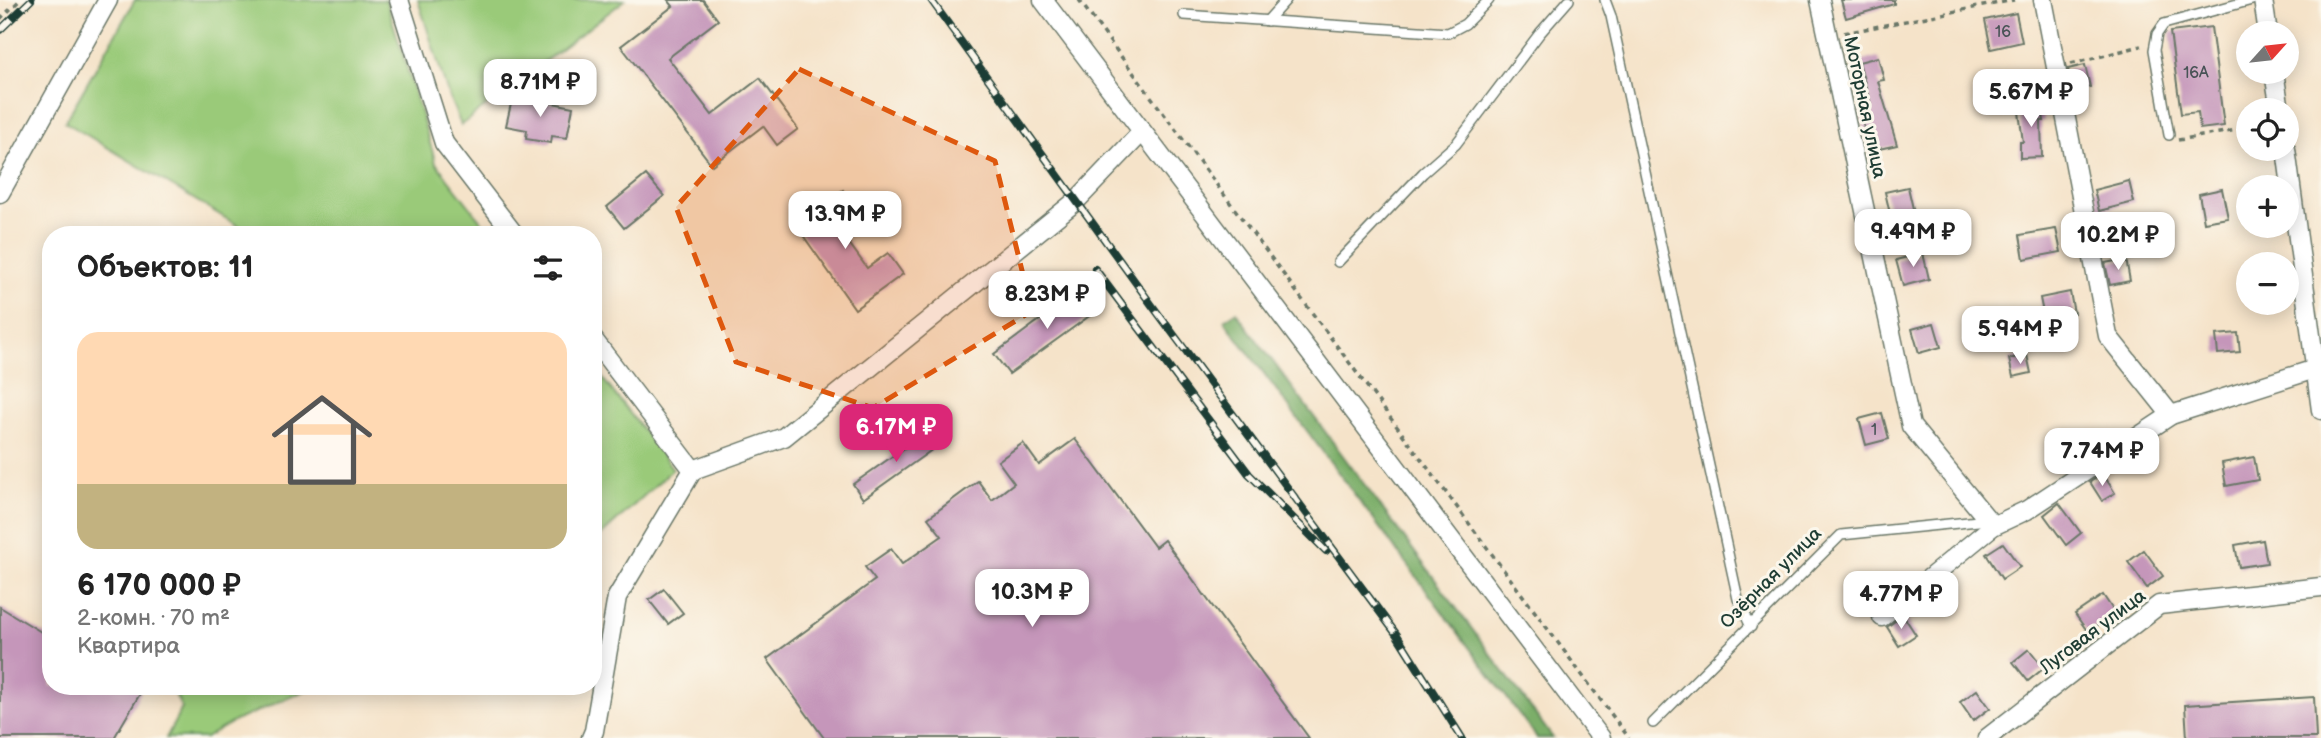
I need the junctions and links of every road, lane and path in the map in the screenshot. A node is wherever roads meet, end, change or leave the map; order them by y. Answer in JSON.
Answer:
{"nodes":[{"id":1,"x":20,"y":0,"type":"edge"},
{"id":2,"x":108,"y":0,"type":"edge"},
{"id":3,"x":399,"y":0,"type":"edge"},
{"id":4,"x":1043,"y":0,"type":"edge"},
{"id":5,"x":1079,"y":0,"type":"edge"},
{"id":6,"x":1286,"y":0,"type":"edge"},
{"id":7,"x":1489,"y":0,"type":"edge"},
{"id":8,"x":1569,"y":0,"type":"edge"},
{"id":9,"x":1605,"y":0,"type":"edge"},
{"id":10,"x":1820,"y":0,"type":"edge"},
{"id":11,"x":2014,"y":0,"type":"edge"},
{"id":12,"x":2043,"y":0,"type":"edge"},
{"id":13,"x":2252,"y":0,"type":"edge"},
{"id":14,"x":2263,"y":0,"type":"edge"},
{"id":15,"x":1184,"y":15,"type":"dead end"},
{"id":16,"x":0,"y":19,"type":"edge"},
{"id":17,"x":1267,"y":21,"type":"junction"},
{"id":18,"x":2266,"y":21,"type":"edge"},
{"id":19,"x":2157,"y":34,"type":"junction"},
{"id":20,"x":1829,"y":36,"type":"junction"},
{"id":21,"x":2056,"y":68,"type":"junction"},
{"id":22,"x":2236,"y":130,"type":"edge"},
{"id":23,"x":1142,"y":132,"type":"junction"},
{"id":24,"x":2169,"y":135,"type":"joint"},
{"id":25,"x":2288,"y":161,"type":"edge"},
{"id":26,"x":0,"y":193,"type":"edge"},
{"id":27,"x":508,"y":226,"type":"edge"},
{"id":28,"x":1338,"y":262,"type":"dead end"},
{"id":29,"x":602,"y":351,"type":"edge"},
{"id":30,"x":2315,"y":369,"type":"junction"},
{"id":31,"x":2321,"y":410,"type":"edge"},
{"id":32,"x":2171,"y":415,"type":"junction"},
{"id":33,"x":692,"y":470,"type":"junction"},
{"id":34,"x":1990,"y":523,"type":"junction"},
{"id":35,"x":2321,"y":587,"type":"edge"},
{"id":36,"x":1882,"y":617,"type":"dead end"},
{"id":37,"x":1751,"y":627,"type":"junction"},
{"id":38,"x":602,"y":687,"type":"edge"},
{"id":39,"x":601,"y":695,"type":"edge"},
{"id":40,"x":1653,"y":723,"type":"dead end"},
{"id":41,"x":591,"y":738,"type":"edge"},
{"id":42,"x":1601,"y":738,"type":"edge"},
{"id":43,"x":1629,"y":738,"type":"edge"},
{"id":44,"x":1987,"y":738,"type":"edge"}],
"edges":[{"from":1,"to":16,"type":"path"},
{"from":2,"to":26,"type":"street"},
{"from":3,"to":27,"type":"street"},
{"from":4,"to":23,"type":"street"},
{"from":5,"to":43,"type":"path"},
{"from":6,"to":17,"type":"lane"},
{"from":7,"to":17,"type":"lane"},
{"from":8,"to":28,"type":"lane"},
{"from":9,"to":37,"type":"lane"},
{"from":10,"to":20,"type":"street","name":"Моторная улица"},
{"from":11,"to":20,"type":"path"},
{"from":12,"to":21,"type":"street"},
{"from":13,"to":19,"type":"lane"},
{"from":14,"to":18,"type":"street"},
{"from":15,"to":17,"type":"lane"},
{"from":19,"to":21,"type":"path"},
{"from":19,"to":24,"type":"lane"},
{"from":20,"to":34,"type":"street","name":"Моторная улица"},
{"from":21,"to":32,"type":"street"},
{"from":22,"to":24,"type":"path"},
{"from":23,"to":33,"type":"street"},
{"from":23,"to":42,"type":"street"},
{"from":25,"to":30,"type":"street"},
{"from":29,"to":33,"type":"street"},
{"from":30,"to":31,"type":"street"},
{"from":30,"to":32,"type":"street","name":"Озёрная улица"},
{"from":32,"to":34,"type":"street","name":"Озёрная улица"},
{"from":33,"to":38,"type":"street"},
{"from":34,"to":36,"type":"street","name":"Озёрная улица"},
{"from":34,"to":37,"type":"lane","name":"Озёрная улица"},
{"from":35,"to":44,"type":"street","name":"Луговая улица"},
{"from":37,"to":40,"type":"lane","name":"Озёрная улица"},
{"from":39,"to":41,"type":"street"}]}
